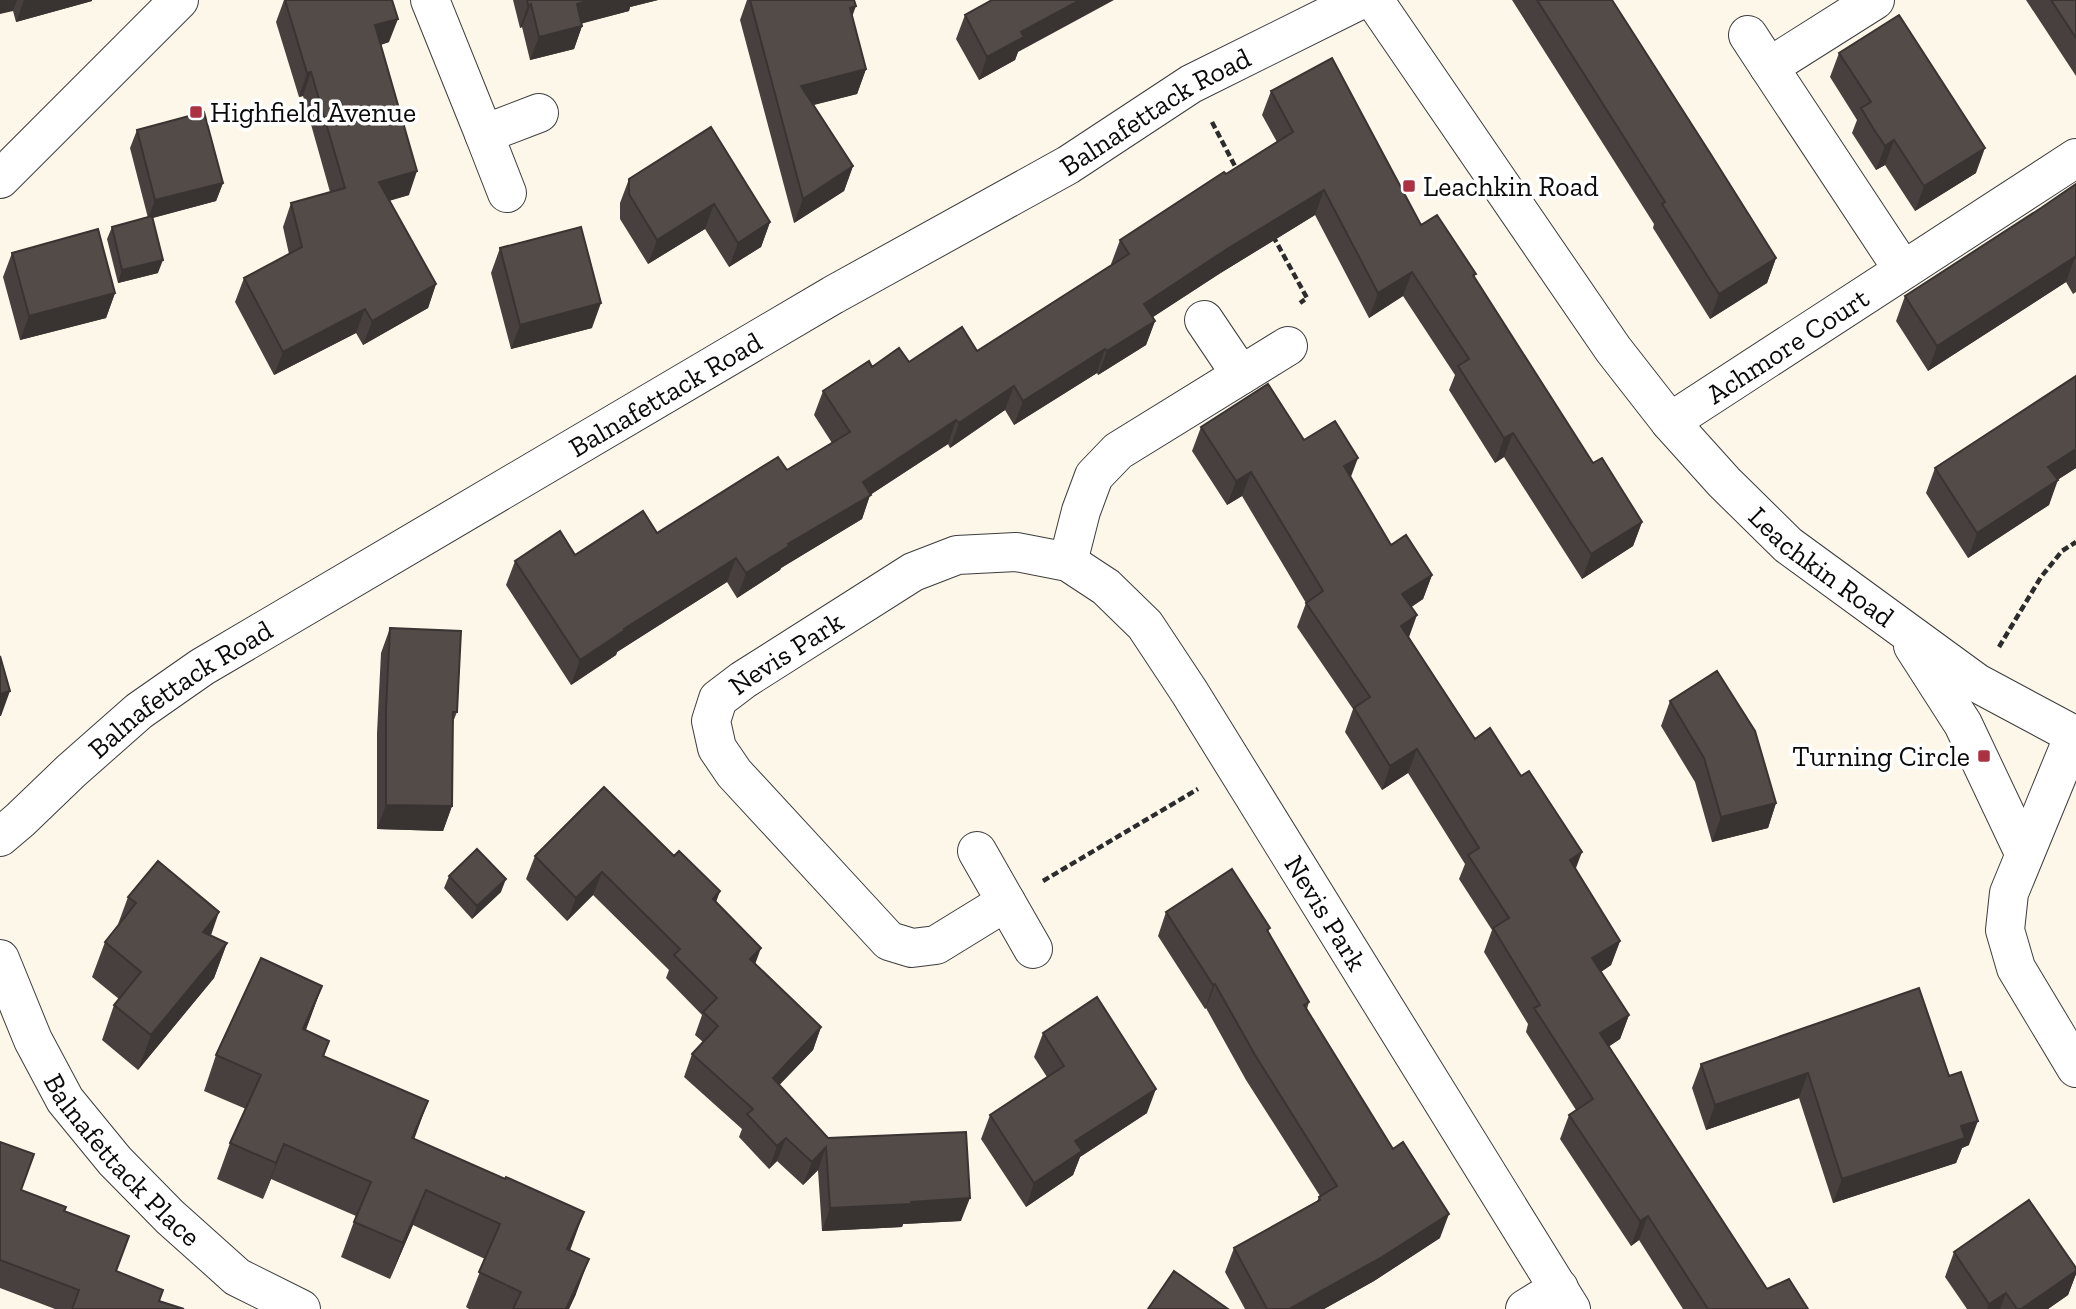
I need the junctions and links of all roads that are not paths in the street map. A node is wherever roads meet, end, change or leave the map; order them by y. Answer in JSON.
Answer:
{"nodes":[{"id":1,"x":179,"y":0,"type":"edge"},
{"id":2,"x":430,"y":0,"type":"edge"},
{"id":3,"x":1360,"y":0,"type":"edge"},
{"id":4,"x":1374,"y":0,"type":"edge"},
{"id":5,"x":1875,"y":0,"type":"edge"},
{"id":6,"x":1748,"y":35,"type":"dead end"},
{"id":7,"x":1769,"y":67,"type":"junction"},
{"id":8,"x":539,"y":113,"type":"dead end"},
{"id":9,"x":484,"y":134,"type":"junction"},
{"id":10,"x":2076,"y":158,"type":"edge"},
{"id":11,"x":0,"y":179,"type":"edge"},
{"id":12,"x":508,"y":193,"type":"dead end"},
{"id":13,"x":1903,"y":271,"type":"junction"},
{"id":14,"x":1204,"y":320,"type":"dead end"},
{"id":15,"x":1288,"y":346,"type":"road end"},
{"id":16,"x":1241,"y":374,"type":"junction"},
{"id":17,"x":1671,"y":422,"type":"junction"},
{"id":18,"x":1068,"y":562,"type":"junction"},
{"id":19,"x":1900,"y":627,"type":"junction"},
{"id":20,"x":2075,"y":735,"type":"edge"},
{"id":21,"x":0,"y":837,"type":"edge"},
{"id":22,"x":977,"y":851,"type":"dead end"},
{"id":23,"x":2024,"y":853,"type":"junction"},
{"id":24,"x":1006,"y":902,"type":"junction"},
{"id":25,"x":1033,"y":949,"type":"dead end"},
{"id":26,"x":0,"y":959,"type":"edge"},
{"id":27,"x":2076,"y":1068,"type":"edge"},
{"id":28,"x":1565,"y":1298,"type":"edge"},
{"id":29,"x":301,"y":1309,"type":"edge"},
{"id":30,"x":1525,"y":1309,"type":"edge"}],
"edges":[{"from":1,"to":11,"type":"street"},
{"from":2,"to":9,"type":"street"},
{"from":3,"to":21,"type":"street","name":"Balnafettack Road"},
{"from":4,"to":17,"type":"street","name":"Leachkin Road"},
{"from":5,"to":7,"type":"street"},
{"from":6,"to":7,"type":"street"},
{"from":7,"to":13,"type":"street"},
{"from":8,"to":9,"type":"street"},
{"from":9,"to":12,"type":"street"},
{"from":10,"to":13,"type":"street","name":"Achmore Court"},
{"from":13,"to":17,"type":"street","name":"Achmore Court"},
{"from":14,"to":16,"type":"street"},
{"from":15,"to":16,"type":"street"},
{"from":16,"to":18,"type":"street"},
{"from":17,"to":19,"type":"street","name":"Leachkin Road"},
{"from":18,"to":24,"type":"street","name":"Nevis Park"},
{"from":18,"to":28,"type":"street","name":"Nevis Park"},
{"from":19,"to":20,"type":"street","name":"Leachkin Road"},
{"from":19,"to":23,"type":"street"},
{"from":20,"to":23,"type":"street"},
{"from":22,"to":24,"type":"street"},
{"from":23,"to":27,"type":"street"},
{"from":24,"to":25,"type":"street"},
{"from":26,"to":29,"type":"street","name":"Balnafettack Place"},
{"from":28,"to":30,"type":"street","name":"Nevis Park"}]}
